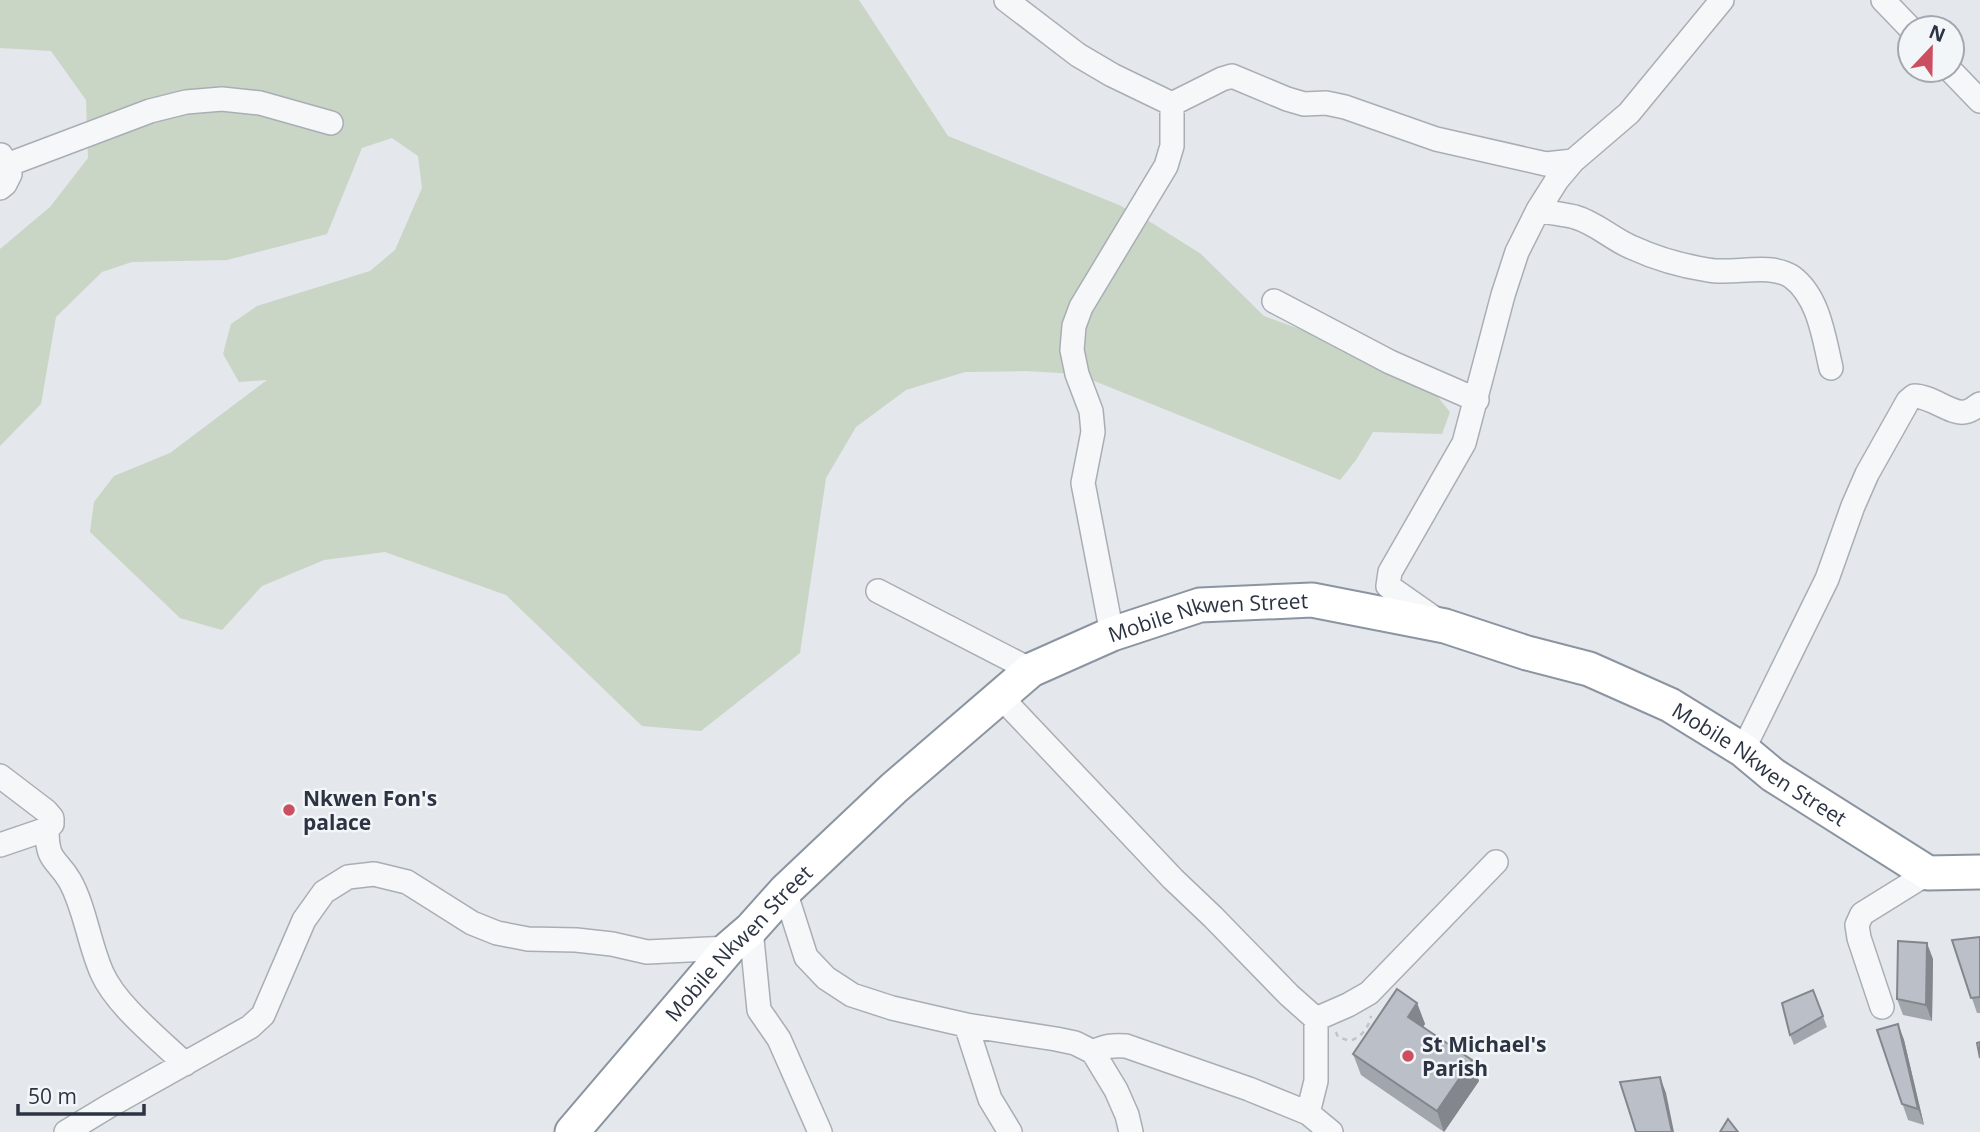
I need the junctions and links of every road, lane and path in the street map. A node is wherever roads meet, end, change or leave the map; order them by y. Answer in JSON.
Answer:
{"nodes":[{"id":1,"x":1722,"y":0,"type":"edge"},
{"id":2,"x":1021,"y":5,"type":"edge"},
{"id":3,"x":1964,"y":84,"type":"edge"},
{"id":4,"x":1980,"y":101,"type":"edge"},
{"id":5,"x":1172,"y":104,"type":"junction"},
{"id":6,"x":331,"y":123,"type":"dead end"},
{"id":7,"x":4,"y":160,"type":"edge"},
{"id":8,"x":1551,"y":172,"type":"junction"},
{"id":9,"x":0,"y":188,"type":"edge"},
{"id":10,"x":1538,"y":210,"type":"junction"},
{"id":11,"x":1274,"y":300,"type":"dead end"},
{"id":12,"x":1831,"y":368,"type":"dead end"},
{"id":13,"x":1477,"y":400,"type":"junction"},
{"id":14,"x":1980,"y":404,"type":"edge"},
{"id":15,"x":878,"y":591,"type":"dead end"},
{"id":16,"x":1445,"y":625,"type":"junction"},
{"id":17,"x":1112,"y":634,"type":"junction"},
{"id":18,"x":1031,"y":670,"type":"junction"},
{"id":19,"x":1000,"y":696,"type":"junction"},
{"id":20,"x":1743,"y":750,"type":"junction"},
{"id":21,"x":0,"y":776,"type":"edge"},
{"id":22,"x":47,"y":829,"type":"junction"},
{"id":23,"x":0,"y":845,"type":"edge"},
{"id":24,"x":1496,"y":862,"type":"dead end"},
{"id":25,"x":1980,"y":872,"type":"edge"},
{"id":26,"x":1928,"y":873,"type":"junction"},
{"id":27,"x":785,"y":891,"type":"junction"},
{"id":28,"x":740,"y":938,"type":"junction"},
{"id":29,"x":1882,"y":1007,"type":"dead end"},
{"id":30,"x":1316,"y":1019,"type":"junction"},
{"id":31,"x":965,"y":1025,"type":"junction"},
{"id":32,"x":1093,"y":1052,"type":"junction"},
{"id":33,"x":185,"y":1063,"type":"junction"},
{"id":34,"x":1308,"y":1112,"type":"junction"},
{"id":35,"x":66,"y":1132,"type":"edge"},
{"id":36,"x":572,"y":1132,"type":"edge"},
{"id":37,"x":820,"y":1132,"type":"edge"},
{"id":38,"x":1010,"y":1132,"type":"edge"},
{"id":39,"x":1131,"y":1132,"type":"edge"},
{"id":40,"x":1331,"y":1132,"type":"edge"}],
"edges":[{"from":1,"to":8,"type":"street"},
{"from":2,"to":5,"type":"street"},
{"from":3,"to":4,"type":"street"},
{"from":5,"to":8,"type":"street"},
{"from":5,"to":17,"type":"street"},
{"from":6,"to":7,"type":"street"},
{"from":7,"to":9,"type":"street"},
{"from":8,"to":10,"type":"street"},
{"from":10,"to":12,"type":"street"},
{"from":10,"to":13,"type":"street"},
{"from":11,"to":13,"type":"street"},
{"from":13,"to":16,"type":"street"},
{"from":14,"to":20,"type":"street"},
{"from":15,"to":18,"type":"street"},
{"from":16,"to":17,"type":"highway","name":"Mobile Nkwen Street"},
{"from":16,"to":20,"type":"highway","name":"Mobile Nkwen Street"},
{"from":17,"to":18,"type":"highway","name":"Mobile Nkwen Street"},
{"from":18,"to":19,"type":"highway","name":"Mobile Nkwen Street"},
{"from":19,"to":27,"type":"highway","name":"Mobile Nkwen Street"},
{"from":19,"to":30,"type":"street"},
{"from":20,"to":26,"type":"highway","name":"Mobile Nkwen Street"},
{"from":21,"to":22,"type":"street"},
{"from":22,"to":23,"type":"street"},
{"from":22,"to":33,"type":"street"},
{"from":24,"to":30,"type":"street"},
{"from":25,"to":26,"type":"highway"},
{"from":26,"to":29,"type":"street"},
{"from":27,"to":28,"type":"highway","name":"Mobile Nkwen Street"},
{"from":27,"to":31,"type":"street"},
{"from":28,"to":33,"type":"street"},
{"from":28,"to":36,"type":"highway","name":"Mobile Nkwen Street"},
{"from":28,"to":37,"type":"street"},
{"from":30,"to":34,"type":"street"},
{"from":31,"to":32,"type":"street"},
{"from":31,"to":38,"type":"street"},
{"from":32,"to":34,"type":"street"},
{"from":32,"to":39,"type":"street"},
{"from":33,"to":35,"type":"street"},
{"from":34,"to":40,"type":"street"}]}
